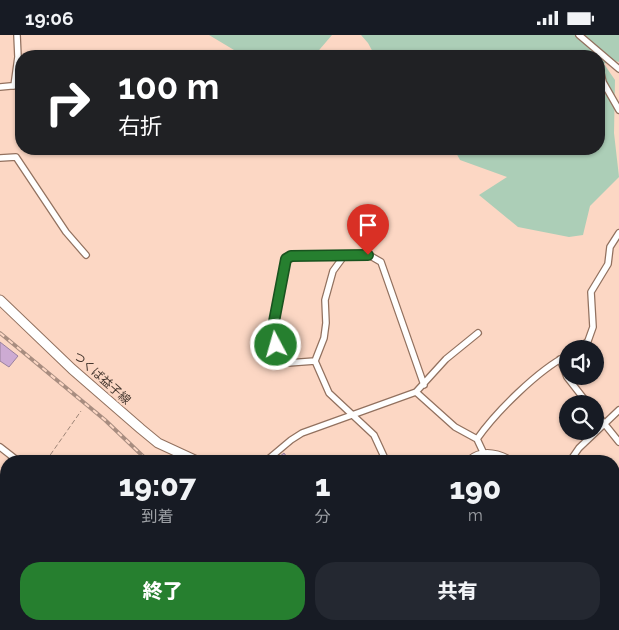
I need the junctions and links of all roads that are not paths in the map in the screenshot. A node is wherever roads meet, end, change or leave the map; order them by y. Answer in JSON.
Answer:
{"nodes":[{"id":1,"x":18,"y":35,"type":"edge"},
{"id":2,"x":579,"y":35,"type":"edge"},
{"id":3,"x":595,"y":49,"type":"edge"},
{"id":4,"x":18,"y":50,"type":"edge"},
{"id":5,"x":605,"y":57,"type":"edge"},
{"id":6,"x":619,"y":69,"type":"edge"},
{"id":7,"x":15,"y":79,"type":"edge"},
{"id":8,"x":14,"y":86,"type":"joint"},
{"id":9,"x":605,"y":86,"type":"edge"},
{"id":10,"x":0,"y":87,"type":"edge"},
{"id":11,"x":619,"y":111,"type":"edge"},
{"id":12,"x":0,"y":158,"type":"edge"},
{"id":13,"x":619,"y":233,"type":"edge"},
{"id":14,"x":86,"y":255,"type":"dead end"},
{"id":15,"x":344,"y":256,"type":"junction"},
{"id":16,"x":0,"y":300,"type":"edge"},
{"id":17,"x":478,"y":333,"type":"dead end"},
{"id":18,"x":588,"y":340,"type":"edge"},
{"id":19,"x":559,"y":360,"type":"edge"},
{"id":20,"x":315,"y":361,"type":"junction"},
{"id":21,"x":424,"y":385,"type":"junction"},
{"id":22,"x":573,"y":385,"type":"edge"},
{"id":23,"x":416,"y":392,"type":"junction"},
{"id":24,"x":581,"y":395,"type":"edge"},
{"id":25,"x":619,"y":410,"type":"edge"},
{"id":26,"x":353,"y":416,"type":"junction"},
{"id":27,"x":604,"y":424,"type":"joint"},
{"id":28,"x":477,"y":439,"type":"junction"},
{"id":29,"x":587,"y":440,"type":"edge"},
{"id":30,"x":619,"y":441,"type":"edge"},
{"id":31,"x":0,"y":447,"type":"edge"},
{"id":32,"x":484,"y":454,"type":"joint"},
{"id":33,"x":10,"y":455,"type":"edge"},
{"id":34,"x":184,"y":455,"type":"edge"},
{"id":35,"x":273,"y":455,"type":"edge"},
{"id":36,"x":383,"y":455,"type":"edge"},
{"id":37,"x":489,"y":455,"type":"edge"},
{"id":38,"x":574,"y":455,"type":"edge"}],
"edges":[{"from":1,"to":4,"type":"street"},
{"from":2,"to":3,"type":"street"},
{"from":5,"to":6,"type":"street"},
{"from":7,"to":8,"type":"street"},
{"from":8,"to":10,"type":"street"},
{"from":9,"to":11,"type":"street"},
{"from":12,"to":14,"type":"street"},
{"from":13,"to":18,"type":"street"},
{"from":15,"to":20,"type":"street"},
{"from":15,"to":20,"type":"street"},
{"from":15,"to":21,"type":"street"},
{"from":16,"to":34,"type":"main road","name":"つくば益子線"},
{"from":17,"to":21,"type":"street"},
{"from":19,"to":28,"type":"street"},
{"from":20,"to":26,"type":"street"},
{"from":21,"to":23,"type":"street"},
{"from":22,"to":24,"type":"street"},
{"from":23,"to":26,"type":"street"},
{"from":23,"to":28,"type":"street"},
{"from":25,"to":27,"type":"street"},
{"from":26,"to":35,"type":"street"},
{"from":26,"to":36,"type":"street"},
{"from":27,"to":30,"type":"street"},
{"from":28,"to":32,"type":"street"},
{"from":29,"to":38,"type":"street"},
{"from":31,"to":33,"type":"street"},
{"from":32,"to":37,"type":"main road"}]}
